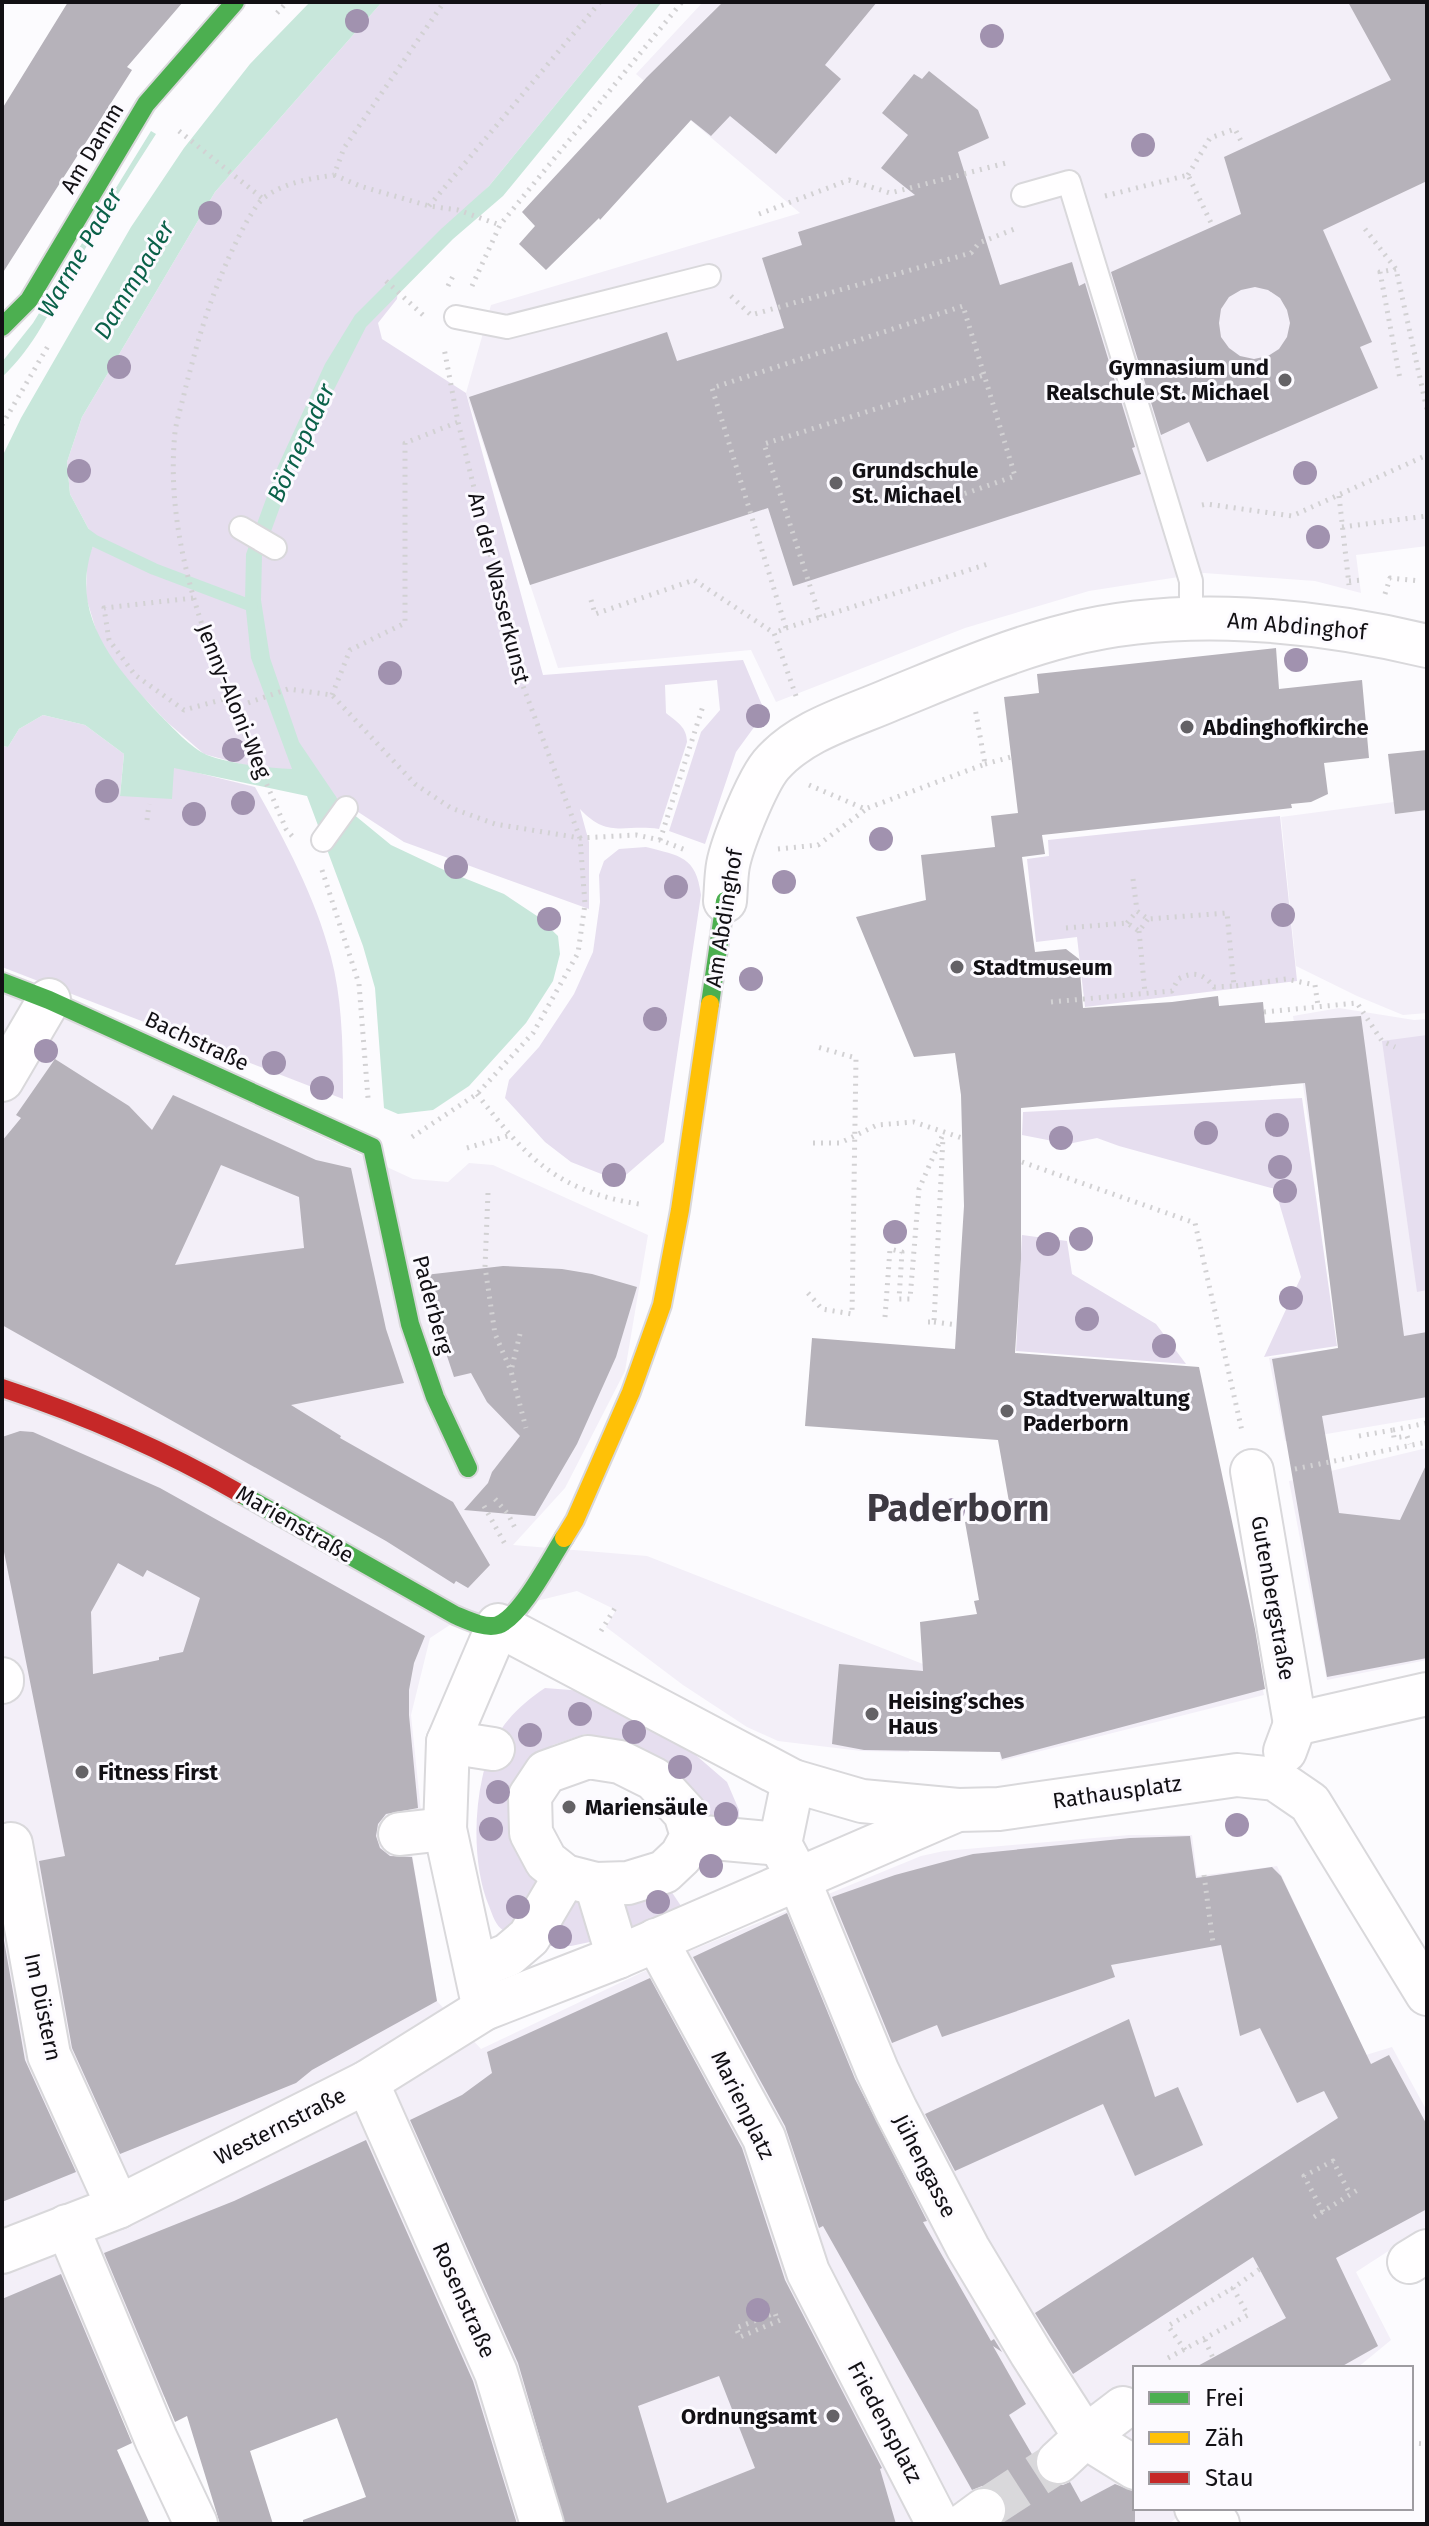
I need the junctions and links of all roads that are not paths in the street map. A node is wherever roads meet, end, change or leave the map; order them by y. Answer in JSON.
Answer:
{"nodes":[{"id":1,"x":235,"y":2,"type":"edge"},
{"id":2,"x":1023,"y":195,"type":"dead end"},
{"id":3,"x":709,"y":276,"type":"road end"},
{"id":4,"x":456,"y":317,"type":"road end"},
{"id":5,"x":2,"y":327,"type":"edge"},
{"id":6,"x":241,"y":528,"type":"dead end"},
{"id":7,"x":275,"y":548,"type":"dead end"},
{"id":8,"x":1191,"y":617,"type":"junction"},
{"id":9,"x":1427,"y":646,"type":"edge"},
{"id":10,"x":346,"y":808,"type":"dead end"},
{"id":11,"x":318,"y":850,"type":"road end"},
{"id":12,"x":726,"y":884,"type":"joint"},
{"id":13,"x":2,"y":982,"type":"edge"},
{"id":14,"x":49,"y":1000,"type":"junction"},
{"id":15,"x":2,"y":1080,"type":"edge"},
{"id":16,"x":372,"y":1147,"type":"joint"},
{"id":17,"x":2,"y":1388,"type":"edge"},
{"id":18,"x":468,"y":1468,"type":"road end"},
{"id":19,"x":1271,"y":1470,"type":"road end"},
{"id":20,"x":498,"y":1625,"type":"junction"},
{"id":21,"x":1427,"y":1694,"type":"edge"},
{"id":22,"x":1295,"y":1724,"type":"junction"},
{"id":23,"x":454,"y":1727,"type":"junction"},
{"id":24,"x":523,"y":1762,"type":"junction"},
{"id":25,"x":1275,"y":1779,"type":"junction"},
{"id":26,"x":793,"y":1781,"type":"junction"},
{"id":27,"x":958,"y":1810,"type":"junction"},
{"id":28,"x":445,"y":1829,"type":"junction"},
{"id":29,"x":400,"y":1834,"type":"dead end"},
{"id":30,"x":692,"y":1836,"type":"junction"},
{"id":31,"x":11,"y":1844,"type":"dead end"},
{"id":32,"x":789,"y":1861,"type":"junction"},
{"id":33,"x":664,"y":1872,"type":"junction"},
{"id":34,"x":580,"y":1880,"type":"junction"},
{"id":35,"x":702,"y":1920,"type":"junction"},
{"id":36,"x":1407,"y":1925,"type":"edge"},
{"id":37,"x":656,"y":1940,"type":"junction"},
{"id":38,"x":618,"y":1957,"type":"junction"},
{"id":39,"x":476,"y":1968,"type":"junction"},
{"id":40,"x":1427,"y":1994,"type":"edge"},
{"id":41,"x":484,"y":2009,"type":"junction"},
{"id":42,"x":367,"y":2082,"type":"junction"},
{"id":43,"x":118,"y":2207,"type":"junction"},
{"id":44,"x":67,"y":2226,"type":"junction"},
{"id":45,"x":2,"y":2252,"type":"edge"},
{"id":46,"x":827,"y":2312,"type":"joint"},
{"id":47,"x":1123,"y":2408,"type":"dead end"},
{"id":48,"x":1072,"y":2449,"type":"junction"},
{"id":49,"x":1133,"y":2467,"type":"edge"},
{"id":50,"x":1199,"y":2510,"type":"edge"},
{"id":51,"x":196,"y":2524,"type":"edge"},
{"id":52,"x":542,"y":2524,"type":"edge"},
{"id":53,"x":938,"y":2524,"type":"edge"},
{"id":54,"x":1218,"y":2524,"type":"edge"}],
"edges":[{"from":1,"to":5,"type":"street","name":"Am Damm"},
{"from":2,"to":8,"type":"lane"},
{"from":3,"to":4,"type":"lane"},
{"from":6,"to":7,"type":"lane"},
{"from":8,"to":9,"type":"street","name":"Am Abdinghof"},
{"from":8,"to":12,"type":"street","name":"Am Abdinghof"},
{"from":10,"to":11,"type":"lane"},
{"from":12,"to":20,"type":"street","name":"Am Abdinghof"},
{"from":13,"to":14,"type":"street","name":"Bachstraße"},
{"from":14,"to":15,"type":"street"},
{"from":14,"to":16,"type":"street","name":"Bachstraße"},
{"from":16,"to":18,"type":"street","name":"Paderberg"},
{"from":17,"to":20,"type":"street","name":"Marienstraße"},
{"from":19,"to":22,"type":"street","name":"Gutenbergstraße"},
{"from":20,"to":23,"type":"street"},
{"from":20,"to":26,"type":"street"},
{"from":21,"to":22,"type":"street"},
{"from":22,"to":25,"type":"street"},
{"from":23,"to":24,"type":"street"},
{"from":23,"to":28,"type":"street"},
{"from":24,"to":30,"type":"street"},
{"from":24,"to":34,"type":"street"},
{"from":25,"to":27,"type":"street","name":"Rathausplatz"},
{"from":25,"to":36,"type":"street","name":"Rathausplatz"},
{"from":26,"to":27,"type":"street"},
{"from":26,"to":32,"type":"street"},
{"from":27,"to":32,"type":"street"},
{"from":28,"to":29,"type":"street"},
{"from":28,"to":39,"type":"street"},
{"from":30,"to":32,"type":"street"},
{"from":30,"to":33,"type":"street"},
{"from":31,"to":43,"type":"street","name":"Im Düstern"},
{"from":32,"to":35,"type":"street"},
{"from":32,"to":48,"type":"street","name":"Jühengasse"},
{"from":33,"to":34,"type":"street"},
{"from":33,"to":35,"type":"street"},
{"from":34,"to":38,"type":"street"},
{"from":34,"to":39,"type":"street"},
{"from":35,"to":37,"type":"street"},
{"from":36,"to":40,"type":"street","name":"Rathausplatz"},
{"from":37,"to":38,"type":"street"},
{"from":37,"to":46,"type":"street","name":"Marienplatz"},
{"from":38,"to":41,"type":"street"},
{"from":39,"to":41,"type":"street"},
{"from":41,"to":42,"type":"street","name":"Westernstraße"},
{"from":42,"to":43,"type":"street","name":"Westernstraße"},
{"from":42,"to":52,"type":"street","name":"Rosenstraße"},
{"from":43,"to":44,"type":"street","name":"Westernstraße"},
{"from":44,"to":45,"type":"street","name":"Westernstraße"},
{"from":44,"to":51,"type":"street"},
{"from":46,"to":53,"type":"street","name":"Friedensplatz"},
{"from":47,"to":48,"type":"street"},
{"from":48,"to":49,"type":"street","name":"Jühengasse"},
{"from":50,"to":54,"type":"street"}]}
